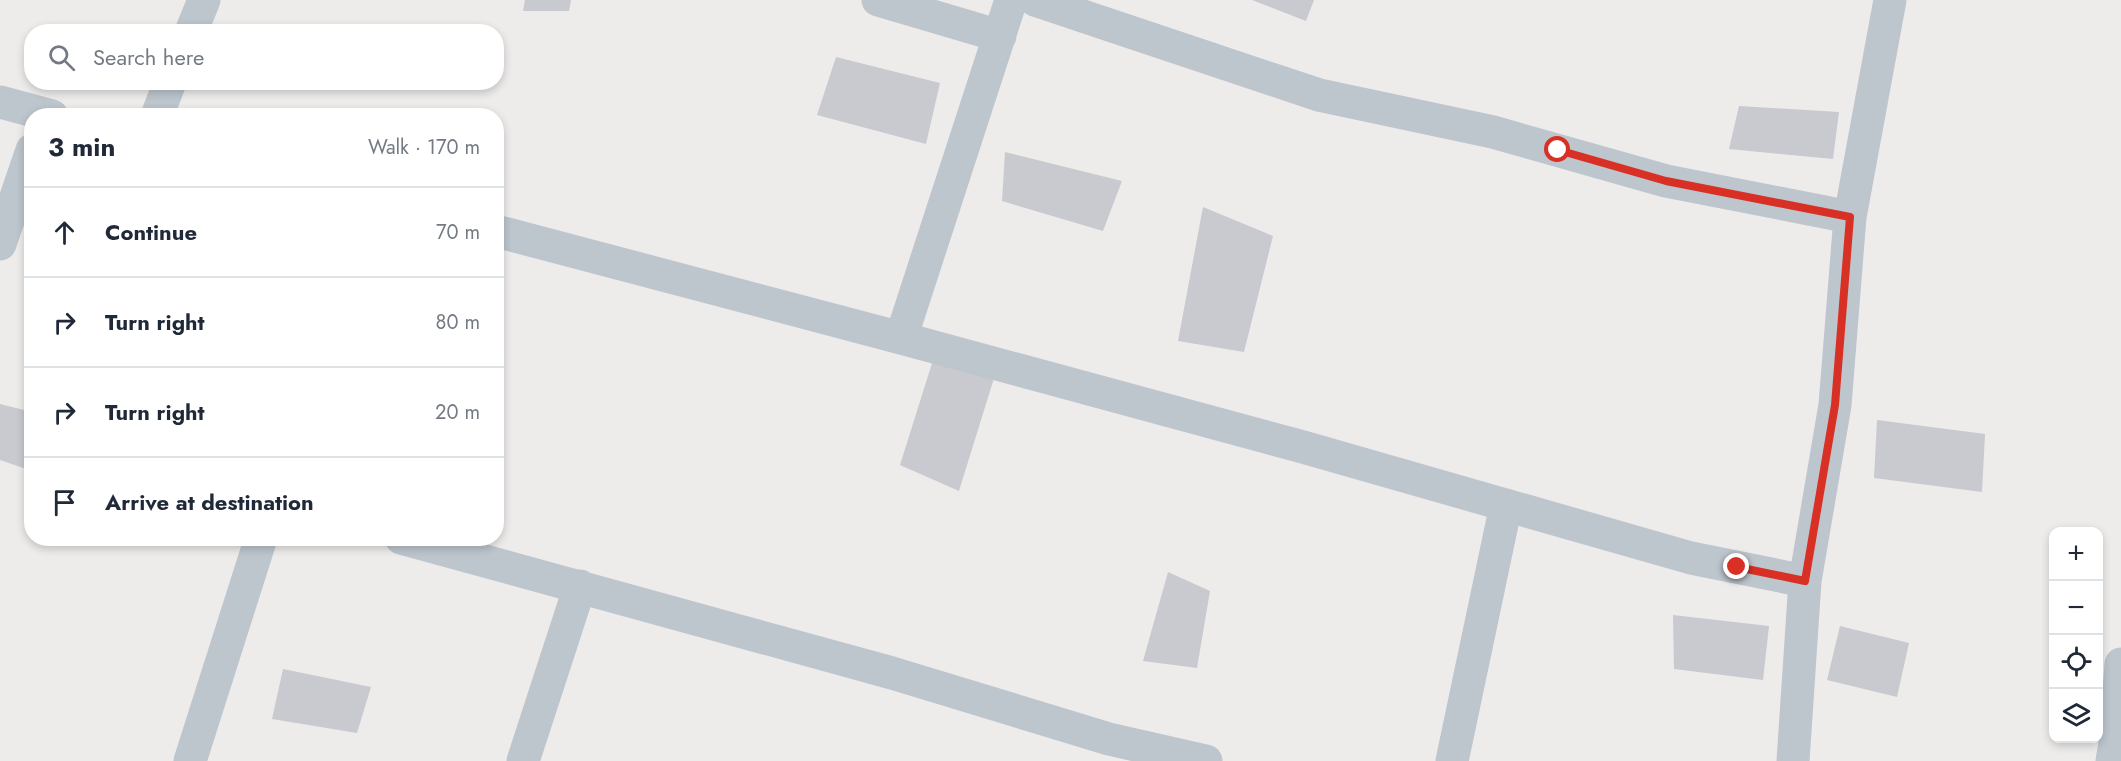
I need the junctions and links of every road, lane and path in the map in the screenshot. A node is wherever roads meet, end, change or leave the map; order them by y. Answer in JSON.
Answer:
{"nodes":[{"id":1,"x":204,"y":0,"type":"edge"},
{"id":2,"x":878,"y":0,"type":"edge"},
{"id":3,"x":1011,"y":0,"type":"edge"},
{"id":4,"x":1035,"y":0,"type":"edge"},
{"id":5,"x":1890,"y":0,"type":"edge"},
{"id":6,"x":194,"y":24,"type":"edge"},
{"id":7,"x":1000,"y":36,"type":"junction"},
{"id":8,"x":167,"y":90,"type":"edge"},
{"id":9,"x":0,"y":102,"type":"edge"},
{"id":10,"x":160,"y":108,"type":"edge"},
{"id":11,"x":24,"y":109,"type":"edge"},
{"id":12,"x":24,"y":174,"type":"edge"},
{"id":13,"x":1850,"y":217,"type":"junction"},
{"id":14,"x":504,"y":233,"type":"edge"},
{"id":15,"x":0,"y":244,"type":"edge"},
{"id":16,"x":901,"y":338,"type":"junction"},
{"id":17,"x":1506,"y":505,"type":"junction"},
{"id":18,"x":258,"y":546,"type":"edge"},
{"id":19,"x":431,"y":546,"type":"edge"},
{"id":20,"x":1805,"y":581,"type":"junction"},
{"id":21,"x":580,"y":586,"type":"junction"},
{"id":22,"x":2121,"y":664,"type":"edge"},
{"id":23,"x":190,"y":761,"type":"edge"},
{"id":24,"x":524,"y":761,"type":"edge"},
{"id":25,"x":1206,"y":761,"type":"edge"},
{"id":26,"x":1452,"y":761,"type":"edge"},
{"id":27,"x":1793,"y":761,"type":"edge"},
{"id":28,"x":2112,"y":761,"type":"edge"}],
"edges":[{"from":1,"to":6,"type":"street"},
{"from":2,"to":7,"type":"street"},
{"from":3,"to":7,"type":"street"},
{"from":4,"to":13,"type":"street"},
{"from":5,"to":13,"type":"street"},
{"from":7,"to":16,"type":"street"},
{"from":8,"to":10,"type":"street"},
{"from":9,"to":11,"type":"street"},
{"from":12,"to":15,"type":"street"},
{"from":13,"to":20,"type":"street"},
{"from":14,"to":16,"type":"street"},
{"from":16,"to":17,"type":"street"},
{"from":17,"to":20,"type":"street"},
{"from":17,"to":26,"type":"street"},
{"from":18,"to":23,"type":"street"},
{"from":19,"to":21,"type":"street"},
{"from":20,"to":27,"type":"street"},
{"from":21,"to":24,"type":"street"},
{"from":21,"to":25,"type":"street"},
{"from":22,"to":28,"type":"street"}]}
